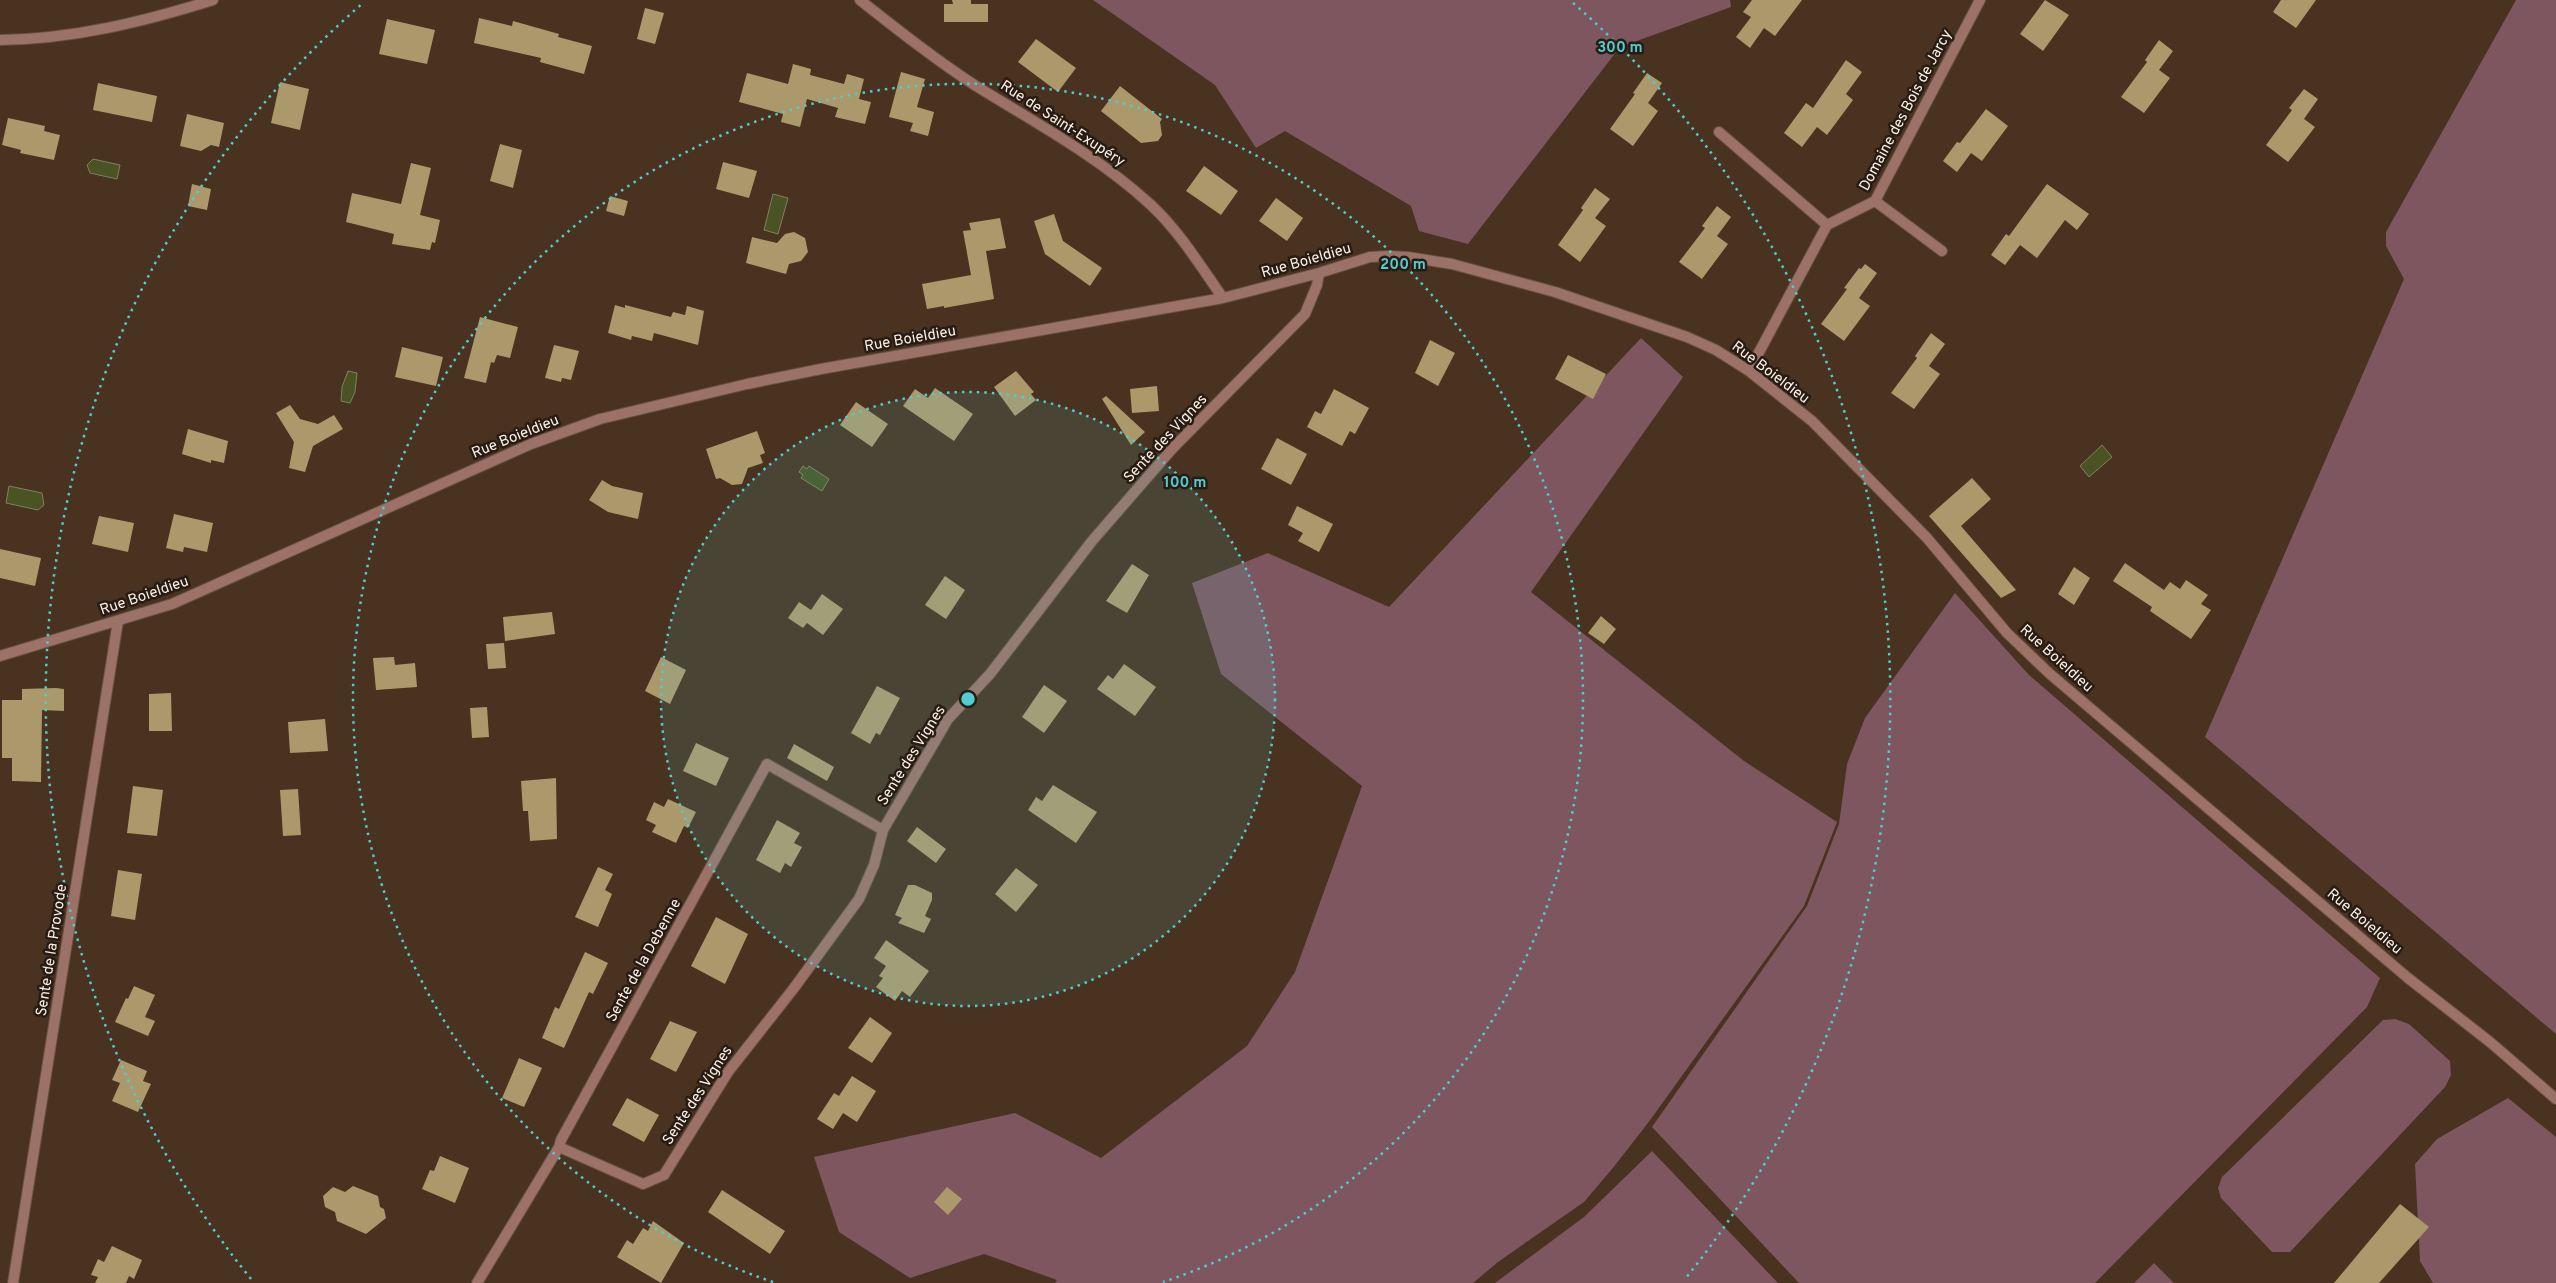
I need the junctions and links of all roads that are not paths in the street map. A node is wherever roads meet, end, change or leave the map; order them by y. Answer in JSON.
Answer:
{"nodes":[{"id":1,"x":213,"y":0,"type":"edge"},
{"id":2,"x":860,"y":0,"type":"edge"},
{"id":3,"x":1980,"y":0,"type":"edge"},
{"id":4,"x":0,"y":40,"type":"edge"},
{"id":5,"x":1719,"y":132,"type":"dead end"},
{"id":6,"x":1875,"y":201,"type":"junction"},
{"id":7,"x":1827,"y":225,"type":"junction"},
{"id":8,"x":1942,"y":251,"type":"dead end"},
{"id":9,"x":1319,"y":273,"type":"junction"},
{"id":10,"x":1223,"y":298,"type":"junction"},
{"id":11,"x":1749,"y":371,"type":"junction"},
{"id":12,"x":118,"y":621,"type":"junction"},
{"id":13,"x":0,"y":656,"type":"edge"},
{"id":14,"x":883,"y":830,"type":"junction"},
{"id":15,"x":2556,"y":1099,"type":"edge"},
{"id":16,"x":559,"y":1147,"type":"junction"},
{"id":17,"x":13,"y":1283,"type":"edge"},
{"id":18,"x":476,"y":1283,"type":"edge"}],
"edges":[{"from":1,"to":4,"type":"street"},
{"from":2,"to":10,"type":"street","name":"Rue de Saint-Exupéry"},
{"from":3,"to":6,"type":"street","name":"Domaine des Bois de Jarcy"},
{"from":5,"to":7,"type":"street"},
{"from":6,"to":7,"type":"street","name":"Domaine des Bois de Jarcy"},
{"from":6,"to":8,"type":"street"},
{"from":7,"to":11,"type":"street"},
{"from":9,"to":10,"type":"street","name":"Rue Boieldieu"},
{"from":9,"to":11,"type":"street","name":"Rue Boieldieu"},
{"from":9,"to":14,"type":"street","name":"Sente des Vignes"},
{"from":10,"to":12,"type":"street","name":"Rue Boieldieu"},
{"from":11,"to":15,"type":"street","name":"Rue Boieldieu"},
{"from":12,"to":13,"type":"street","name":"Rue Boieldieu"},
{"from":12,"to":17,"type":"street","name":"Sente de la Provode"},
{"from":14,"to":16,"type":"street","name":"Sente des Vignes"},
{"from":14,"to":16,"type":"street","name":"Sente de la Debenne"},
{"from":16,"to":18,"type":"street","name":"Sente de la Debenne"}]}
